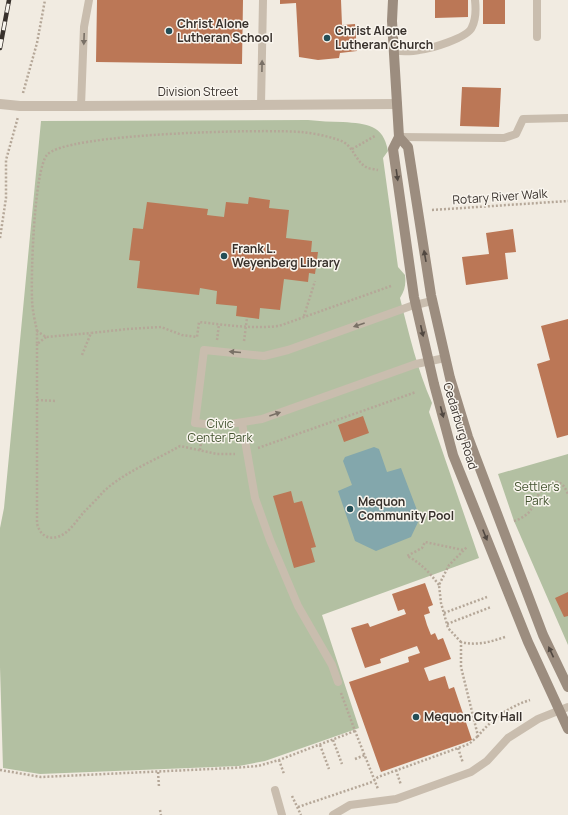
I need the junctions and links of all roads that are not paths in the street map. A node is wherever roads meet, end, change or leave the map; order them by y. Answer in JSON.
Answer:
{"nodes":[{"id":1,"x":89,"y":0,"type":"edge"},
{"id":2,"x":263,"y":0,"type":"edge"},
{"id":3,"x":393,"y":0,"type":"edge"},
{"id":4,"x":475,"y":0,"type":"edge"},
{"id":5,"x":536,"y":0,"type":"edge"},
{"id":6,"x":537,"y":38,"type":"dead end"},
{"id":7,"x":394,"y":51,"type":"junction"},
{"id":8,"x":0,"y":104,"type":"edge"},
{"id":9,"x":397,"y":104,"type":"junction"},
{"id":10,"x":262,"y":105,"type":"junction"},
{"id":11,"x":81,"y":106,"type":"junction"},
{"id":12,"x":568,"y":118,"type":"edge"},
{"id":13,"x":399,"y":137,"type":"junction"},
{"id":14,"x":432,"y":301,"type":"junction"},
{"id":15,"x":416,"y":305,"type":"junction"},
{"id":16,"x":445,"y":358,"type":"junction"},
{"id":17,"x":429,"y":361,"type":"junction"},
{"id":18,"x":242,"y":423,"type":"junction"},
{"id":19,"x":338,"y":682,"type":"road end"},
{"id":20,"x":568,"y":687,"type":"edge"},
{"id":21,"x":564,"y":709,"type":"edge"},
{"id":22,"x":568,"y":729,"type":"edge"},
{"id":23,"x":275,"y":790,"type":"dead end"},
{"id":24,"x":282,"y":815,"type":"edge"},
{"id":25,"x":333,"y":815,"type":"edge"}],
"edges":[{"from":1,"to":11,"type":"lane","one_way":true},
{"from":10,"to":2,"type":"lane","one_way":true},
{"from":3,"to":7,"type":"main road","name":"Cedarburg Road"},
{"from":4,"to":7,"type":"lane"},
{"from":5,"to":6,"type":"lane"},
{"from":7,"to":9,"type":"main road","name":"Cedarburg Road"},
{"from":8,"to":11,"type":"street","name":"Division Street"},
{"from":9,"to":10,"type":"street","name":"Division Street"},
{"from":9,"to":13,"type":"main road","name":"Cedarburg Road"},
{"from":10,"to":11,"type":"street","name":"Division Street"},
{"from":12,"to":13,"type":"lane"},
{"from":14,"to":13,"type":"main road","name":"Cedarburg Road","one_way":true},
{"from":13,"to":15,"type":"main road","name":"Cedarburg Road","one_way":true},
{"from":14,"to":15,"type":"lane"},
{"from":14,"to":16,"type":"main road","name":"Cedarburg Road"},
{"from":15,"to":17,"type":"main road","name":"Cedarburg Road","one_way":true},
{"from":15,"to":18,"type":"lane","one_way":true},
{"from":16,"to":17,"type":"lane"},
{"from":20,"to":16,"type":"main road","name":"Cedarburg Road","one_way":true},
{"from":18,"to":17,"type":"lane","one_way":true},
{"from":17,"to":21,"type":"main road","name":"Cedarburg Road","one_way":true},
{"from":18,"to":19,"type":"lane"},
{"from":21,"to":22,"type":"main road","name":"Cedarburg Road"},
{"from":21,"to":25,"type":"lane"},
{"from":23,"to":24,"type":"lane"}]}
